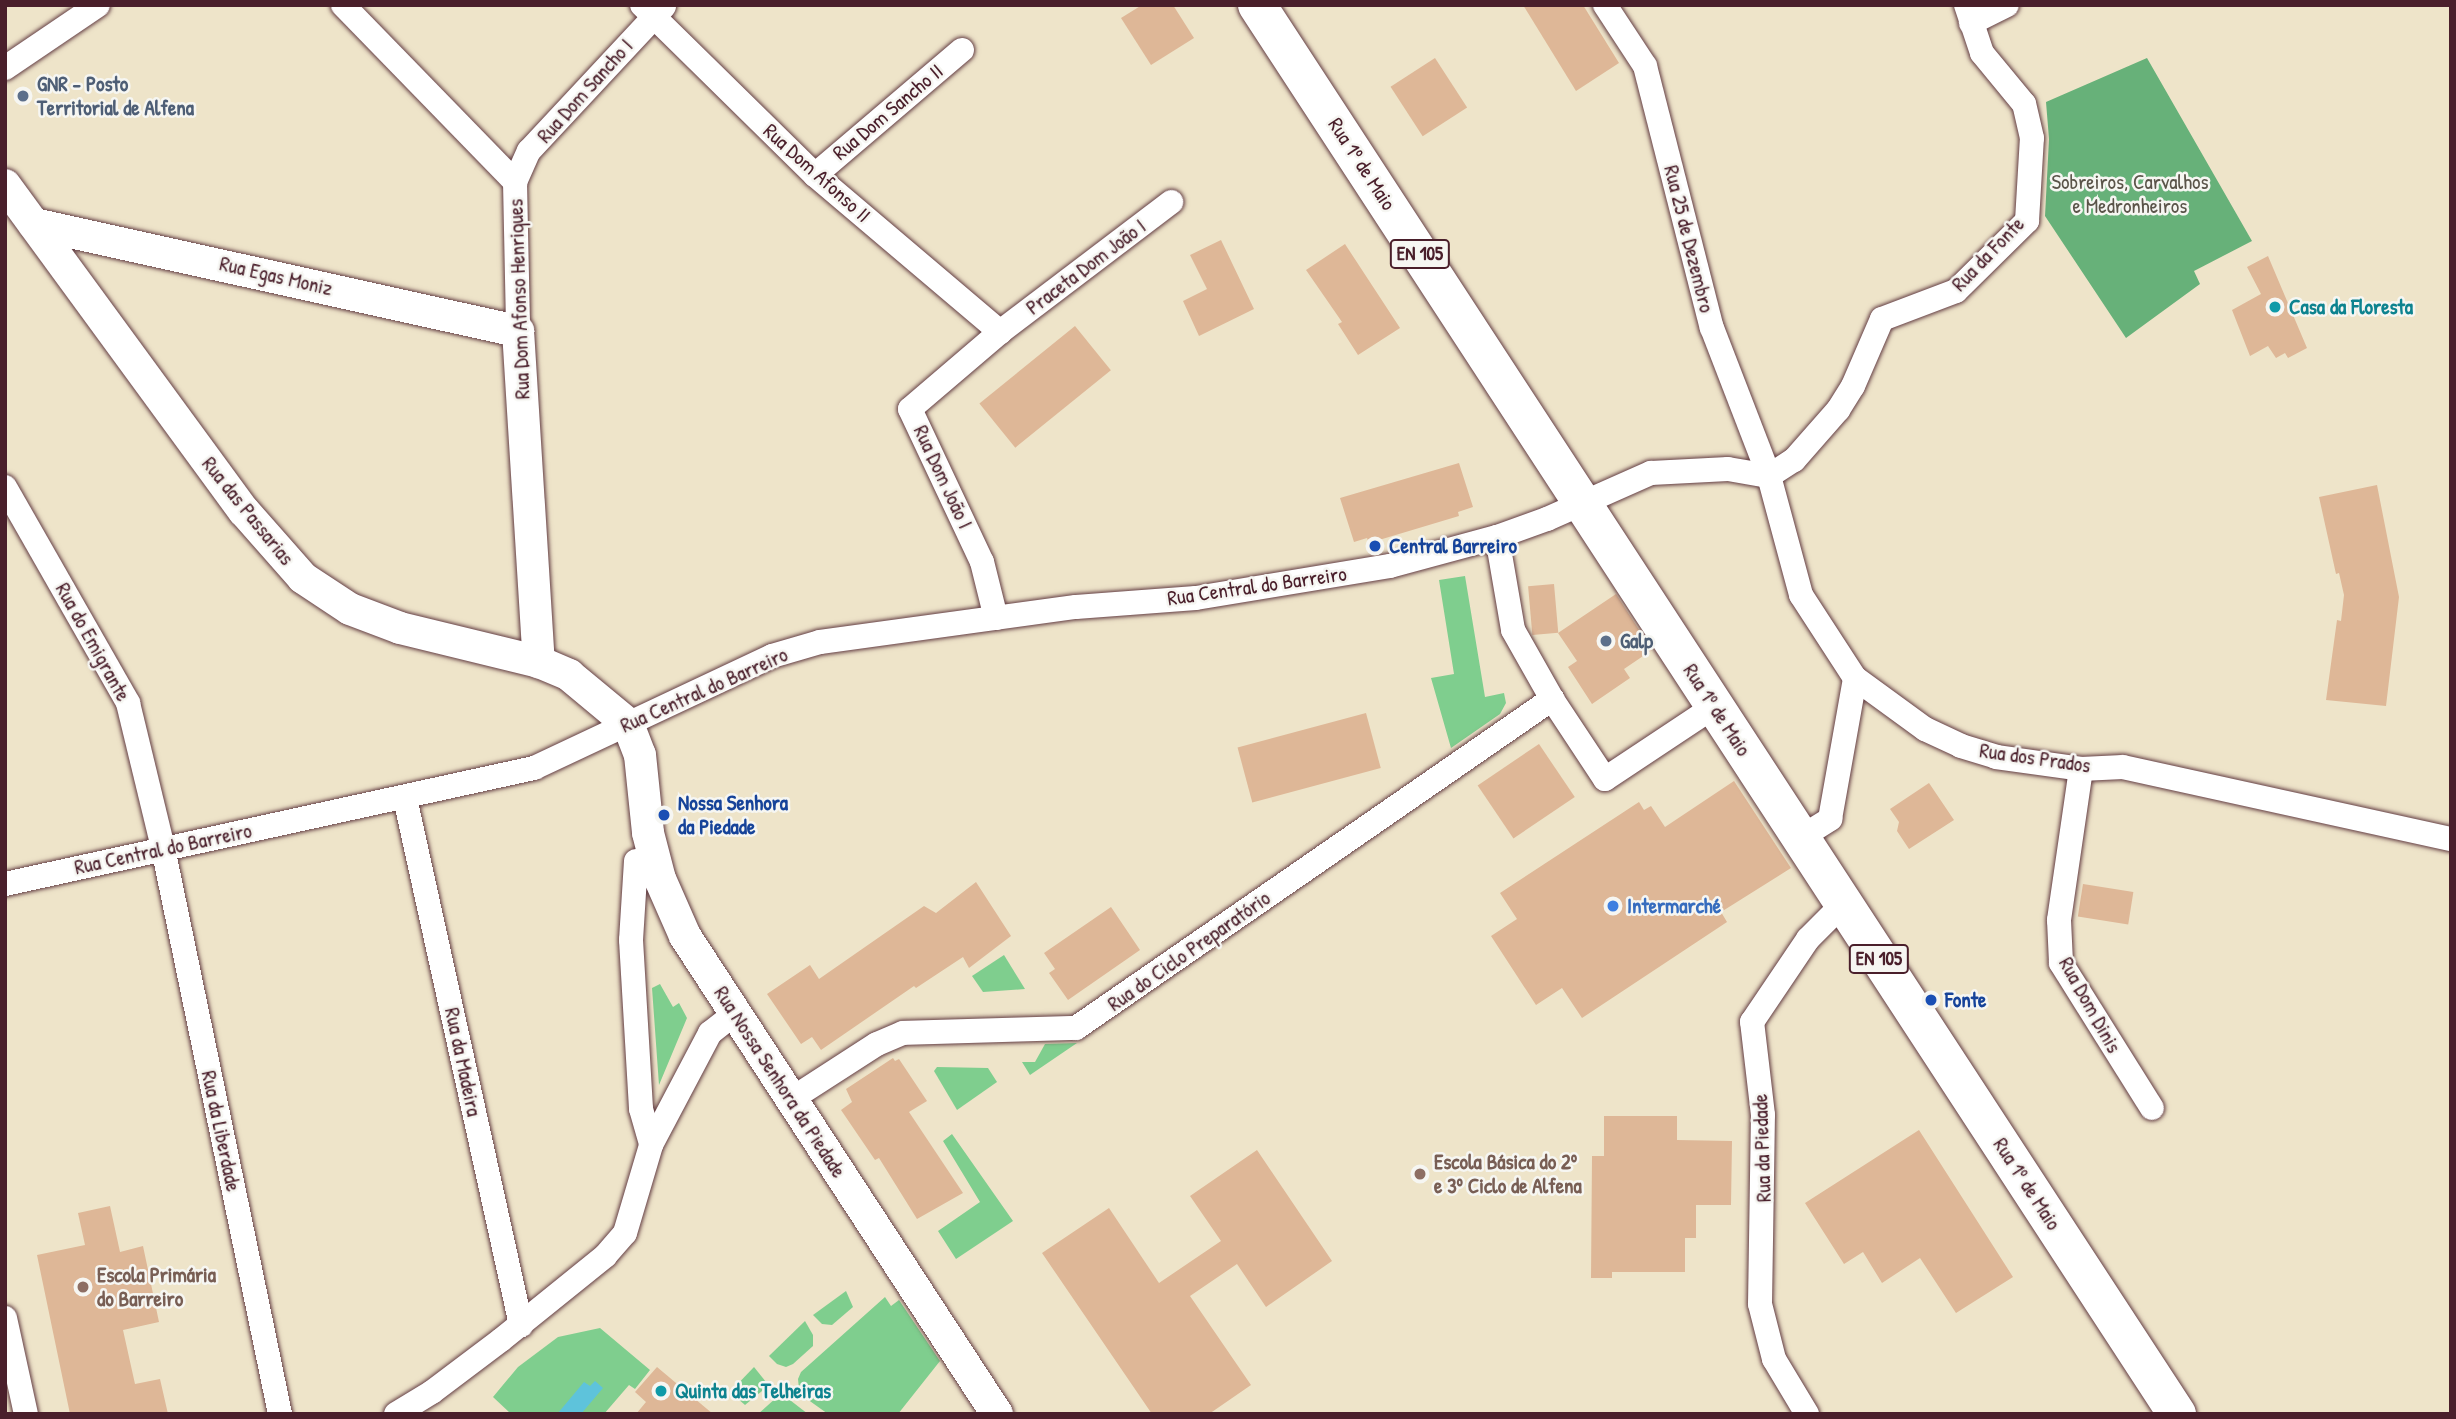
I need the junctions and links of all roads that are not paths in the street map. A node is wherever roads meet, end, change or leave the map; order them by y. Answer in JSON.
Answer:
{"nodes":[{"id":1,"x":97,"y":5,"type":"edge"},
{"id":2,"x":343,"y":5,"type":"edge"},
{"id":3,"x":1257,"y":5,"type":"edge"},
{"id":4,"x":1605,"y":5,"type":"edge"},
{"id":5,"x":2007,"y":5,"type":"edge"},
{"id":6,"x":653,"y":9,"type":"edge"},
{"id":7,"x":1968,"y":14,"type":"edge"},
{"id":8,"x":962,"y":50,"type":"dead end"},
{"id":9,"x":5,"y":68,"type":"edge"},
{"id":10,"x":815,"y":175,"type":"junction"},
{"id":11,"x":515,"y":183,"type":"junction"},
{"id":12,"x":5,"y":185,"type":"edge"},
{"id":13,"x":1171,"y":202,"type":"dead end"},
{"id":14,"x":34,"y":224,"type":"junction"},
{"id":15,"x":518,"y":331,"type":"junction"},
{"id":16,"x":1000,"y":332,"type":"junction"},
{"id":17,"x":1769,"y":476,"type":"junction"},
{"id":18,"x":5,"y":487,"type":"edge"},
{"id":19,"x":1583,"y":503,"type":"junction"},
{"id":20,"x":1497,"y":537,"type":"junction"},
{"id":21,"x":996,"y":618,"type":"junction"},
{"id":22,"x":539,"y":662,"type":"junction"},
{"id":23,"x":1855,"y":678,"type":"junction"},
{"id":24,"x":1552,"y":699,"type":"junction"},
{"id":25,"x":1714,"y":706,"type":"junction"},
{"id":26,"x":628,"y":724,"type":"junction"},
{"id":27,"x":2081,"y":769,"type":"junction"},
{"id":28,"x":405,"y":799,"type":"junction"},
{"id":29,"x":1800,"y":838,"type":"junction"},
{"id":30,"x":2451,"y":839,"type":"edge"},
{"id":31,"x":163,"y":848,"type":"junction"},
{"id":32,"x":636,"y":861,"type":"dead end"},
{"id":33,"x":5,"y":884,"type":"edge"},
{"id":34,"x":1843,"y":904,"type":"junction"},
{"id":35,"x":734,"y":1014,"type":"junction"},
{"id":36,"x":790,"y":1100,"type":"junction"},
{"id":37,"x":2152,"y":1108,"type":"dead end"},
{"id":38,"x":651,"y":1144,"type":"junction"},
{"id":39,"x":5,"y":1318,"type":"edge"},
{"id":40,"x":521,"y":1325,"type":"junction"},
{"id":41,"x":26,"y":1414,"type":"edge"},
{"id":42,"x":280,"y":1414,"type":"edge"},
{"id":43,"x":396,"y":1414,"type":"edge"},
{"id":44,"x":997,"y":1414,"type":"edge"},
{"id":45,"x":1807,"y":1414,"type":"edge"},
{"id":46,"x":2177,"y":1414,"type":"edge"}],
"edges":[{"from":1,"to":9,"type":"street"},
{"from":2,"to":11,"type":"street","name":"Rua Dom Afonso Henriques"},
{"from":3,"to":19,"type":"main road","name":"Rua 1º de Maio","number":"EN 105"},
{"from":4,"to":17,"type":"street","name":"Rua 25 de Dezembro"},
{"from":5,"to":7,"type":"street"},
{"from":6,"to":10,"type":"street","name":"Rua Dom Afonso II"},
{"from":6,"to":11,"type":"street","name":"Rua Dom Sancho I"},
{"from":7,"to":17,"type":"street","name":"Rua da Fonte"},
{"from":8,"to":10,"type":"street","name":"Rua Dom Sancho II"},
{"from":10,"to":16,"type":"street","name":"Rua Dom Afonso II"},
{"from":11,"to":15,"type":"street","name":"Rua Dom Afonso Henriques"},
{"from":12,"to":14,"type":"street","name":"Rua das Passarias"},
{"from":13,"to":16,"type":"street","name":"Praceta Dom João I"},
{"from":14,"to":15,"type":"street","name":"Rua Egas Moniz"},
{"from":14,"to":22,"type":"street","name":"Rua das Passarias"},
{"from":15,"to":22,"type":"street","name":"Rua Dom Afonso Henriques"},
{"from":16,"to":21,"type":"street","name":"Rua Dom João I"},
{"from":17,"to":19,"type":"street","name":"Rua Central do Barreiro"},
{"from":17,"to":23,"type":"street","name":"Rua dos Prados"},
{"from":18,"to":31,"type":"street","name":"Rua do Emigrante"},
{"from":19,"to":20,"type":"street","name":"Rua Central do Barreiro"},
{"from":19,"to":25,"type":"main road","name":"Rua 1º de Maio","number":"EN 105"},
{"from":20,"to":21,"type":"street","name":"Rua Central do Barreiro"},
{"from":20,"to":24,"type":"street"},
{"from":21,"to":26,"type":"street","name":"Rua Central do Barreiro"},
{"from":22,"to":26,"type":"street","name":"Rua das Passarias"},
{"from":23,"to":27,"type":"street","name":"Rua dos Prados"},
{"from":23,"to":29,"type":"street"},
{"from":24,"to":25,"type":"street"},
{"from":24,"to":36,"type":"street","name":"Rua do Ciclo Preparatório"},
{"from":25,"to":29,"type":"main road","name":"Rua 1º de Maio","number":"EN 105"},
{"from":26,"to":28,"type":"street","name":"Rua Central do Barreiro"},
{"from":26,"to":35,"type":"street","name":"Rua Nossa Senhora da Piedade"},
{"from":27,"to":30,"type":"street","name":"Rua dos Prados"},
{"from":27,"to":37,"type":"street","name":"Rua Dom Dinis"},
{"from":28,"to":31,"type":"street","name":"Rua Central do Barreiro"},
{"from":28,"to":40,"type":"street","name":"Rua da Madeira"},
{"from":29,"to":34,"type":"main road","name":"Rua 1º de Maio","number":"EN 105"},
{"from":31,"to":33,"type":"street","name":"Rua Central do Barreiro"},
{"from":31,"to":42,"type":"street","name":"Rua da Liberdade"},
{"from":32,"to":38,"type":"street"},
{"from":34,"to":45,"type":"street","name":"Rua da Piedade"},
{"from":34,"to":46,"type":"main road","name":"Rua 1º de Maio","number":"EN 105"},
{"from":35,"to":36,"type":"street","name":"Rua Nossa Senhora da Piedade"},
{"from":35,"to":38,"type":"street"},
{"from":36,"to":44,"type":"street","name":"Rua Nossa Senhora da Piedade"},
{"from":38,"to":40,"type":"street"},
{"from":39,"to":41,"type":"street"},
{"from":40,"to":43,"type":"street"}]}
